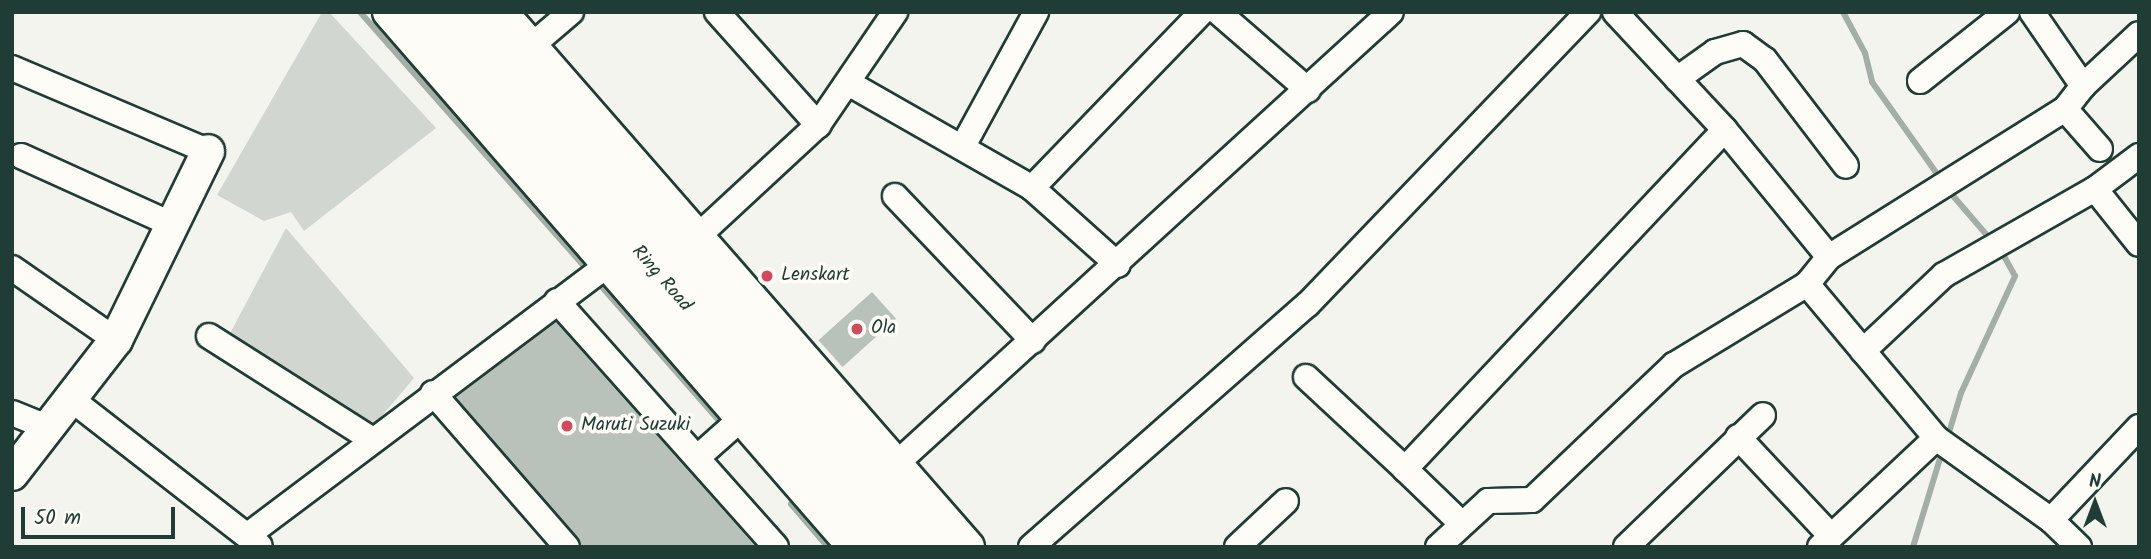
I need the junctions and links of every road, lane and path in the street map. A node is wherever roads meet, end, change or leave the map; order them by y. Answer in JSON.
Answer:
{"nodes":[{"id":1,"x":389,"y":12,"type":"edge"},
{"id":2,"x":427,"y":12,"type":"edge"},
{"id":3,"x":471,"y":12,"type":"edge"},
{"id":4,"x":501,"y":12,"type":"edge"},
{"id":5,"x":571,"y":12,"type":"edge"},
{"id":6,"x":717,"y":12,"type":"edge"},
{"id":7,"x":895,"y":12,"type":"edge"},
{"id":8,"x":1036,"y":12,"type":"edge"},
{"id":9,"x":1202,"y":12,"type":"edge"},
{"id":10,"x":1218,"y":12,"type":"edge"},
{"id":11,"x":1391,"y":12,"type":"edge"},
{"id":12,"x":1588,"y":12,"type":"edge"},
{"id":13,"x":1615,"y":12,"type":"edge"},
{"id":14,"x":2007,"y":12,"type":"edge"},
{"id":15,"x":2032,"y":12,"type":"edge"},
{"id":16,"x":2139,"y":34,"type":"edge"},
{"id":17,"x":530,"y":47,"type":"junction"},
{"id":18,"x":12,"y":68,"type":"edge"},
{"id":19,"x":1677,"y":79,"type":"junction"},
{"id":20,"x":1920,"y":81,"type":"dead end"},
{"id":21,"x":850,"y":84,"type":"junction"},
{"id":22,"x":2083,"y":86,"type":"junction"},
{"id":23,"x":1308,"y":90,"type":"junction"},
{"id":24,"x":2065,"y":108,"type":"junction"},
{"id":25,"x":818,"y":125,"type":"junction"},
{"id":26,"x":1725,"y":130,"type":"junction"},
{"id":27,"x":963,"y":146,"type":"junction"},
{"id":28,"x":2100,"y":149,"type":"dead end"},
{"id":29,"x":208,"y":151,"type":"joint"},
{"id":30,"x":21,"y":156,"type":"dead end"},
{"id":31,"x":2139,"y":156,"type":"edge"},
{"id":32,"x":1846,"y":166,"type":"dead end"},
{"id":33,"x":1032,"y":188,"type":"junction"},
{"id":34,"x":2095,"y":190,"type":"junction"},
{"id":35,"x":895,"y":196,"type":"dead end"},
{"id":36,"x":169,"y":223,"type":"junction"},
{"id":37,"x":697,"y":237,"type":"junction"},
{"id":38,"x":2139,"y":244,"type":"edge"},
{"id":39,"x":1829,"y":257,"type":"junction"},
{"id":40,"x":1118,"y":265,"type":"junction"},
{"id":41,"x":12,"y":268,"type":"edge"},
{"id":42,"x":597,"y":273,"type":"junction"},
{"id":43,"x":1807,"y":284,"type":"junction"},
{"id":44,"x":557,"y":301,"type":"junction"},
{"id":45,"x":209,"y":336,"type":"dead end"},
{"id":46,"x":116,"y":340,"type":"junction"},
{"id":47,"x":1033,"y":341,"type":"junction"},
{"id":48,"x":1863,"y":351,"type":"junction"},
{"id":49,"x":1306,"y":377,"type":"dead end"},
{"id":50,"x":433,"y":393,"type":"junction"},
{"id":51,"x":71,"y":399,"type":"junction"},
{"id":52,"x":12,"y":413,"type":"edge"},
{"id":53,"x":746,"y":414,"type":"junction"},
{"id":54,"x":1763,"y":415,"type":"dead end"},
{"id":55,"x":2139,"y":427,"type":"edge"},
{"id":56,"x":49,"y":428,"type":"junction"},
{"id":57,"x":1738,"y":437,"type":"junction"},
{"id":58,"x":370,"y":438,"type":"junction"},
{"id":59,"x":1936,"y":438,"type":"junction"},
{"id":60,"x":704,"y":452,"type":"junction"},
{"id":61,"x":896,"y":464,"type":"junction"},
{"id":62,"x":1405,"y":469,"type":"junction"},
{"id":63,"x":12,"y":474,"type":"edge"},
{"id":64,"x":1286,"y":501,"type":"dead end"},
{"id":65,"x":2051,"y":520,"type":"junction"},
{"id":66,"x":1462,"y":524,"type":"junction"},
{"id":67,"x":254,"y":541,"type":"edge"},
{"id":68,"x":1825,"y":542,"type":"edge"},
{"id":69,"x":567,"y":547,"type":"edge"},
{"id":70,"x":776,"y":547,"type":"edge"},
{"id":71,"x":854,"y":547,"type":"edge"},
{"id":72,"x":895,"y":547,"type":"edge"},
{"id":73,"x":938,"y":547,"type":"edge"},
{"id":74,"x":968,"y":547,"type":"edge"},
{"id":75,"x":1031,"y":547,"type":"edge"},
{"id":76,"x":1237,"y":547,"type":"edge"},
{"id":77,"x":1437,"y":547,"type":"edge"},
{"id":78,"x":1626,"y":547,"type":"edge"},
{"id":79,"x":2079,"y":547,"type":"edge"}],
"edges":[{"from":1,"to":42,"type":"street"},
{"from":2,"to":53,"type":"highway","name":"Ring Road"},
{"from":3,"to":73,"type":"highway","name":"Ring Road"},
{"from":4,"to":17,"type":"street"},
{"from":5,"to":17,"type":"street"},
{"from":6,"to":25,"type":"street"},
{"from":7,"to":21,"type":"street"},
{"from":8,"to":27,"type":"street"},
{"from":9,"to":33,"type":"street"},
{"from":10,"to":23,"type":"street"},
{"from":11,"to":23,"type":"street"},
{"from":12,"to":75,"type":"street"},
{"from":13,"to":19,"type":"street"},
{"from":14,"to":20,"type":"street"},
{"from":15,"to":22,"type":"street"},
{"from":16,"to":22,"type":"street"},
{"from":17,"to":37,"type":"street"},
{"from":18,"to":29,"type":"street"},
{"from":19,"to":26,"type":"street"},
{"from":19,"to":32,"type":"street"},
{"from":21,"to":25,"type":"street"},
{"from":21,"to":27,"type":"street"},
{"from":22,"to":24,"type":"street"},
{"from":23,"to":40,"type":"street"},
{"from":24,"to":28,"type":"street"},
{"from":24,"to":39,"type":"street"},
{"from":25,"to":37,"type":"street"},
{"from":26,"to":39,"type":"street"},
{"from":26,"to":62,"type":"street"},
{"from":27,"to":33,"type":"street"},
{"from":29,"to":36,"type":"street"},
{"from":30,"to":36,"type":"street"},
{"from":31,"to":34,"type":"street"},
{"from":33,"to":40,"type":"street"},
{"from":34,"to":38,"type":"street"},
{"from":34,"to":48,"type":"street"},
{"from":35,"to":47,"type":"street"},
{"from":36,"to":46,"type":"street"},
{"from":37,"to":61,"type":"street"},
{"from":39,"to":43,"type":"street"},
{"from":40,"to":47,"type":"street"},
{"from":41,"to":46,"type":"street"},
{"from":42,"to":44,"type":"street"},
{"from":42,"to":53,"type":"street"},
{"from":43,"to":48,"type":"street"},
{"from":43,"to":66,"type":"street"},
{"from":44,"to":50,"type":"street"},
{"from":44,"to":60,"type":"street"},
{"from":45,"to":58,"type":"street"},
{"from":46,"to":51,"type":"street"},
{"from":47,"to":61,"type":"street"},
{"from":48,"to":59,"type":"street"},
{"from":49,"to":62,"type":"street"},
{"from":50,"to":58,"type":"street"},
{"from":50,"to":69,"type":"street"},
{"from":51,"to":56,"type":"street"},
{"from":51,"to":67,"type":"street"},
{"from":52,"to":56,"type":"street"},
{"from":53,"to":60,"type":"street"},
{"from":53,"to":71,"type":"street"},
{"from":53,"to":72,"type":"highway","name":"Ring Road"},
{"from":54,"to":57,"type":"street"},
{"from":55,"to":65,"type":"street"},
{"from":56,"to":63,"type":"street"},
{"from":57,"to":68,"type":"street"},
{"from":57,"to":78,"type":"street"},
{"from":58,"to":67,"type":"street"},
{"from":59,"to":65,"type":"street"},
{"from":59,"to":68,"type":"street"},
{"from":60,"to":70,"type":"street"},
{"from":61,"to":74,"type":"street"},
{"from":62,"to":66,"type":"street"},
{"from":64,"to":76,"type":"street"},
{"from":65,"to":79,"type":"street"},
{"from":66,"to":77,"type":"street"}]}
